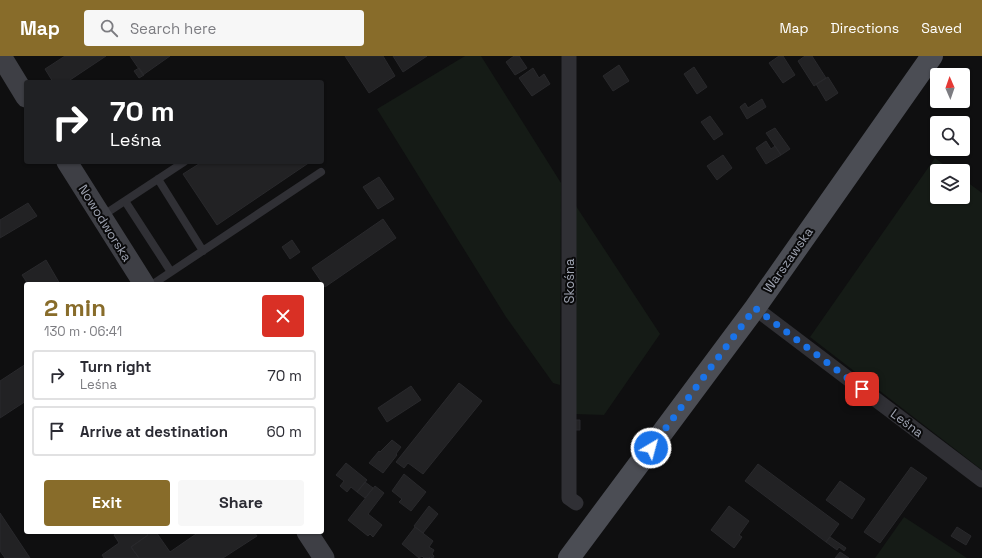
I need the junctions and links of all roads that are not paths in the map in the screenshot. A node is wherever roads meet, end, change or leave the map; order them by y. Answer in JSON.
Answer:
{"nodes":[{"id":1,"x":1,"y":56,"type":"edge"},
{"id":2,"x":569,"y":56,"type":"edge"},
{"id":3,"x":932,"y":56,"type":"edge"},
{"id":4,"x":24,"y":94,"type":"edge"},
{"id":5,"x":67,"y":164,"type":"edge"},
{"id":6,"x":181,"y":164,"type":"edge"},
{"id":7,"x":321,"y":172,"type":"dead end"},
{"id":8,"x":158,"y":179,"type":"junction"},
{"id":9,"x":125,"y":201,"type":"junction"},
{"id":10,"x":101,"y":216,"type":"junction"},
{"id":11,"x":203,"y":251,"type":"junction"},
{"id":12,"x":171,"y":272,"type":"junction"},
{"id":13,"x":143,"y":282,"type":"edge"},
{"id":14,"x":156,"y":282,"type":"edge"},
{"id":15,"x":755,"y":308,"type":"junction"},
{"id":16,"x":982,"y":480,"type":"edge"},
{"id":17,"x":576,"y":503,"type":"dead end"},
{"id":18,"x":308,"y":534,"type":"edge"},
{"id":19,"x":324,"y":558,"type":"edge"},
{"id":20,"x":570,"y":558,"type":"edge"}],
"edges":[{"from":1,"to":4,"type":"main road"},
{"from":2,"to":17,"type":"street","name":"Skośna"},
{"from":3,"to":15,"type":"main road","name":"Warszawska"},
{"from":5,"to":10,"type":"main road","name":"Nowodworska"},
{"from":6,"to":8,"type":"lane"},
{"from":7,"to":11,"type":"lane"},
{"from":8,"to":9,"type":"lane"},
{"from":8,"to":11,"type":"lane"},
{"from":9,"to":10,"type":"lane"},
{"from":9,"to":12,"type":"lane"},
{"from":10,"to":13,"type":"main road","name":"Nowodworska"},
{"from":11,"to":12,"type":"lane"},
{"from":12,"to":14,"type":"lane"},
{"from":15,"to":16,"type":"street","name":"Leśna"},
{"from":15,"to":20,"type":"main road","name":"Warszawska"},
{"from":18,"to":19,"type":"main road"}]}
